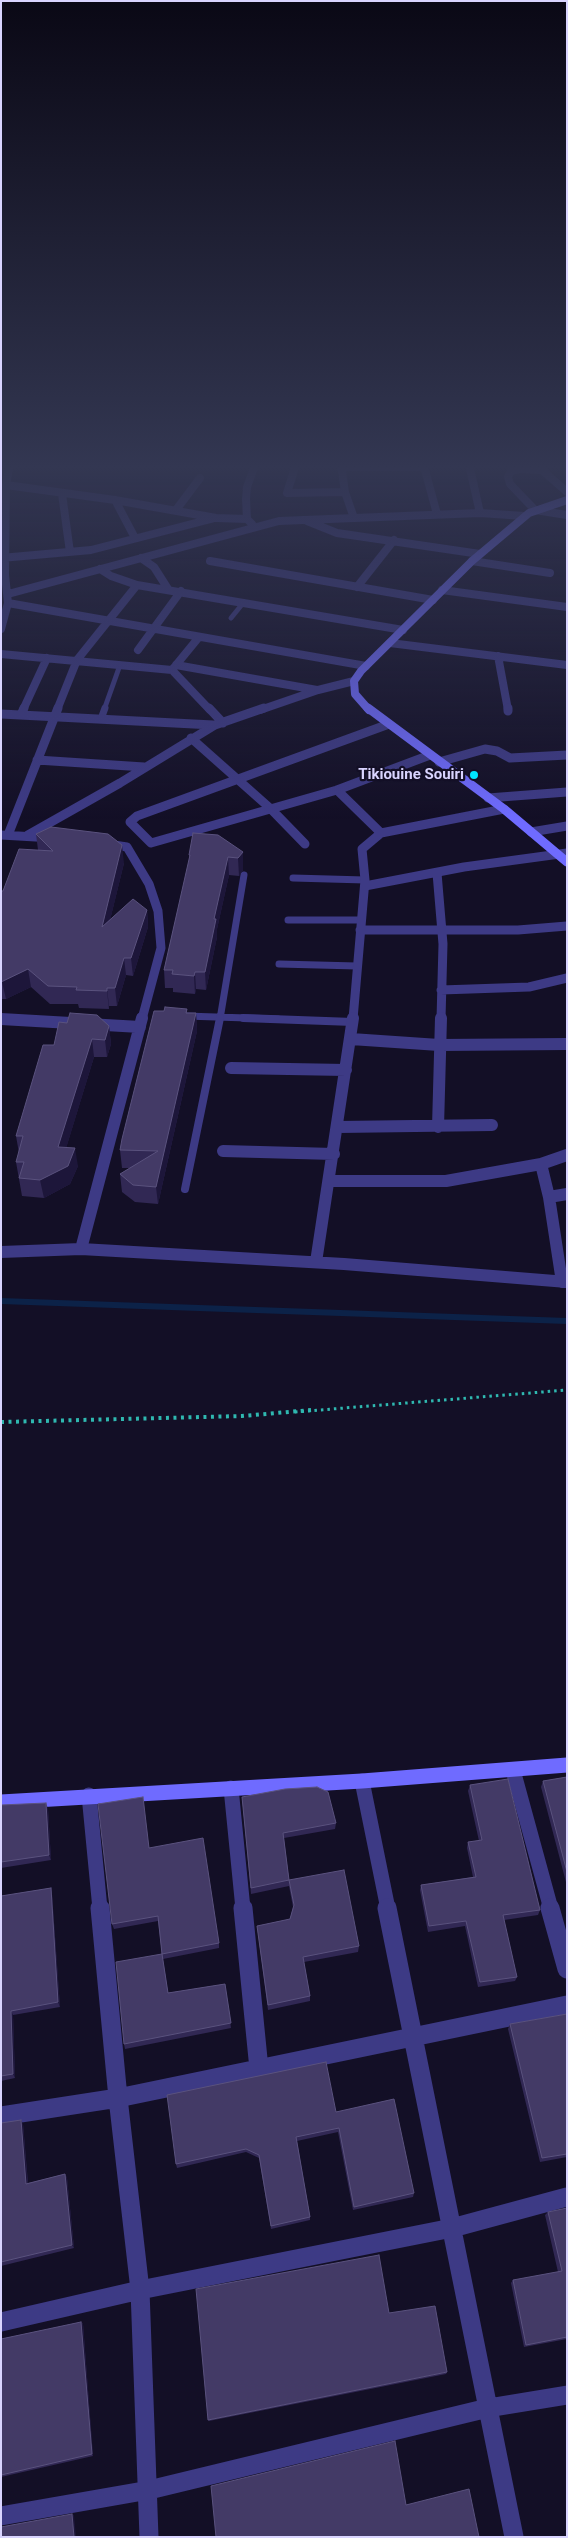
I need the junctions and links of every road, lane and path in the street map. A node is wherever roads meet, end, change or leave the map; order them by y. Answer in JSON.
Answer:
{"nodes":[{"id":1,"x":6,"y":582,"type":"edge"},
{"id":2,"x":51,"y":582,"type":"edge"},
{"id":3,"x":130,"y":582,"type":"edge"},
{"id":4,"x":164,"y":582,"type":"edge"},
{"id":5,"x":331,"y":582,"type":"edge"},
{"id":6,"x":361,"y":582,"type":"edge"},
{"id":7,"x":450,"y":582,"type":"edge"},
{"id":8,"x":138,"y":585,"type":"junction"},
{"id":9,"x":357,"y":587,"type":"junction"},
{"id":10,"x":168,"y":589,"type":"junction"},
{"id":11,"x":442,"y":590,"type":"junction"},
{"id":12,"x":181,"y":591,"type":"junction"},
{"id":13,"x":8,"y":594,"type":"junction"},
{"id":14,"x":433,"y":600,"type":"junction"},
{"id":15,"x":244,"y":602,"type":"junction"},
{"id":16,"x":8,"y":603,"type":"junction"},
{"id":17,"x":567,"y":607,"type":"edge"},
{"id":18,"x":231,"y":618,"type":"dead end"},
{"id":19,"x":109,"y":621,"type":"junction"},
{"id":20,"x":1,"y":629,"type":"edge"},
{"id":21,"x":153,"y":629,"type":"junction"},
{"id":22,"x":403,"y":630,"type":"junction"},
{"id":23,"x":199,"y":637,"type":"junction"},
{"id":24,"x":390,"y":642,"type":"junction"},
{"id":25,"x":138,"y":650,"type":"dead end"},
{"id":26,"x":1,"y":654,"type":"edge"},
{"id":27,"x":498,"y":656,"type":"junction"},
{"id":28,"x":47,"y":658,"type":"junction"},
{"id":29,"x":77,"y":660,"type":"junction"},
{"id":30,"x":567,"y":664,"type":"edge"},
{"id":31,"x":120,"y":665,"type":"junction"},
{"id":32,"x":366,"y":666,"type":"junction"},
{"id":33,"x":174,"y":668,"type":"junction"},
{"id":34,"x":354,"y":681,"type":"junction"},
{"id":35,"x":318,"y":690,"type":"junction"},
{"id":36,"x":508,"y":711,"type":"dead end"},
{"id":37,"x":1,"y":714,"type":"edge"},
{"id":38,"x":21,"y":715,"type":"junction"},
{"id":39,"x":54,"y":717,"type":"junction"},
{"id":40,"x":101,"y":719,"type":"junction"},
{"id":41,"x":219,"y":724,"type":"junction"},
{"id":42,"x":389,"y":724,"type":"junction"},
{"id":43,"x":191,"y":738,"type":"junction"},
{"id":44,"x":430,"y":755,"type":"junction"},
{"id":45,"x":567,"y":755,"type":"edge"},
{"id":46,"x":37,"y":760,"type":"junction"},
{"id":47,"x":439,"y":762,"type":"junction"},
{"id":48,"x":144,"y":767,"type":"junction"},
{"id":49,"x":239,"y":780,"type":"junction"},
{"id":50,"x":337,"y":790,"type":"junction"},
{"id":51,"x":567,"y":792,"type":"edge"},
{"id":52,"x":488,"y":798,"type":"junction"},
{"id":53,"x":271,"y":809,"type":"junction"},
{"id":54,"x":504,"y":809,"type":"junction"},
{"id":55,"x":567,"y":826,"type":"edge"},
{"id":56,"x":531,"y":832,"type":"junction"},
{"id":57,"x":381,"y":833,"type":"junction"},
{"id":58,"x":5,"y":835,"type":"edge"},
{"id":59,"x":28,"y":835,"type":"junction"},
{"id":60,"x":63,"y":839,"type":"edge"},
{"id":61,"x":99,"y":842,"type":"edge"},
{"id":62,"x":151,"y":843,"type":"junction"},
{"id":63,"x":305,"y":844,"type":"dead end"},
{"id":64,"x":127,"y":847,"type":"junction"},
{"id":65,"x":562,"y":853,"type":"edge"},
{"id":66,"x":567,"y":862,"type":"edge"},
{"id":67,"x":437,"y":872,"type":"junction"},
{"id":68,"x":244,"y":875,"type":"edge"},
{"id":69,"x":293,"y":878,"type":"dead end"},
{"id":70,"x":365,"y":883,"type":"junction"},
{"id":71,"x":288,"y":920,"type":"dead end"},
{"id":72,"x":361,"y":925,"type":"junction"},
{"id":73,"x":567,"y":926,"type":"edge"},
{"id":74,"x":442,"y":930,"type":"junction"},
{"id":75,"x":279,"y":964,"type":"dead end"},
{"id":76,"x":357,"y":966,"type":"junction"},
{"id":77,"x":567,"y":978,"type":"edge"},
{"id":78,"x":441,"y":990,"type":"junction"},
{"id":79,"x":173,"y":1016,"type":"edge"},
{"id":80,"x":220,"y":1017,"type":"junction"},
{"id":81,"x":1,"y":1019,"type":"edge"},
{"id":82,"x":352,"y":1022,"type":"junction"},
{"id":83,"x":140,"y":1027,"type":"junction"},
{"id":84,"x":351,"y":1039,"type":"junction"},
{"id":85,"x":567,"y":1044,"type":"edge"},
{"id":86,"x":439,"y":1045,"type":"junction"},
{"id":87,"x":231,"y":1068,"type":"dead end"},
{"id":88,"x":346,"y":1070,"type":"junction"},
{"id":89,"x":492,"y":1125,"type":"dead end"},
{"id":90,"x":438,"y":1127,"type":"junction"},
{"id":91,"x":338,"y":1128,"type":"junction"},
{"id":92,"x":223,"y":1151,"type":"dead end"},
{"id":93,"x":334,"y":1154,"type":"junction"},
{"id":94,"x":567,"y":1155,"type":"edge"},
{"id":95,"x":541,"y":1164,"type":"junction"},
{"id":96,"x":330,"y":1181,"type":"junction"},
{"id":97,"x":185,"y":1189,"type":"dead end"},
{"id":98,"x":567,"y":1194,"type":"edge"},
{"id":99,"x":549,"y":1198,"type":"junction"},
{"id":100,"x":81,"y":1249,"type":"junction"},
{"id":101,"x":1,"y":1252,"type":"edge"},
{"id":102,"x":316,"y":1262,"type":"junction"},
{"id":103,"x":564,"y":1282,"type":"edge"},
{"id":104,"x":567,"y":1390,"type":"edge"},
{"id":105,"x":1,"y":1422,"type":"edge"},
{"id":106,"x":567,"y":1765,"type":"edge"},
{"id":107,"x":513,"y":1770,"type":"junction"},
{"id":108,"x":362,"y":1781,"type":"junction"},
{"id":109,"x":231,"y":1788,"type":"junction"},
{"id":110,"x":89,"y":1795,"type":"junction"},
{"id":111,"x":1,"y":1802,"type":"edge"},
{"id":112,"x":567,"y":1969,"type":"edge"},
{"id":113,"x":567,"y":2005,"type":"edge"},
{"id":114,"x":414,"y":2036,"type":"junction"},
{"id":115,"x":259,"y":2069,"type":"junction"},
{"id":116,"x":118,"y":2098,"type":"junction"},
{"id":117,"x":1,"y":2116,"type":"edge"},
{"id":118,"x":567,"y":2197,"type":"edge"},
{"id":119,"x":452,"y":2228,"type":"junction"},
{"id":120,"x":140,"y":2290,"type":"junction"},
{"id":121,"x":1,"y":2322,"type":"edge"},
{"id":122,"x":567,"y":2395,"type":"edge"},
{"id":123,"x":488,"y":2408,"type":"junction"},
{"id":124,"x":149,"y":2490,"type":"junction"},
{"id":125,"x":1,"y":2516,"type":"edge"},
{"id":126,"x":149,"y":2537,"type":"edge"},
{"id":127,"x":514,"y":2537,"type":"edge"}],
"edges":[{"from":1,"to":13,"type":"street"},
{"from":2,"to":13,"type":"street"},
{"from":3,"to":8,"type":"street"},
{"from":4,"to":10,"type":"street"},
{"from":5,"to":9,"type":"street"},
{"from":6,"to":9,"type":"street"},
{"from":7,"to":11,"type":"street"},
{"from":8,"to":10,"type":"street"},
{"from":8,"to":19,"type":"street"},
{"from":9,"to":14,"type":"street"},
{"from":10,"to":12,"type":"street"},
{"from":11,"to":14,"type":"street"},
{"from":11,"to":17,"type":"street"},
{"from":12,"to":15,"type":"street"},
{"from":12,"to":21,"type":"street"},
{"from":13,"to":16,"type":"street"},
{"from":14,"to":22,"type":"street"},
{"from":15,"to":18,"type":"lane"},
{"from":15,"to":22,"type":"street"},
{"from":16,"to":19,"type":"street"},
{"from":16,"to":20,"type":"street"},
{"from":19,"to":21,"type":"street"},
{"from":19,"to":29,"type":"street"},
{"from":21,"to":23,"type":"street"},
{"from":21,"to":25,"type":"street"},
{"from":22,"to":24,"type":"street"},
{"from":23,"to":32,"type":"street"},
{"from":23,"to":33,"type":"street"},
{"from":24,"to":27,"type":"street"},
{"from":24,"to":32,"type":"street"},
{"from":26,"to":28,"type":"street"},
{"from":27,"to":30,"type":"street"},
{"from":27,"to":36,"type":"street"},
{"from":28,"to":29,"type":"street"},
{"from":28,"to":38,"type":"street"},
{"from":29,"to":31,"type":"street"},
{"from":29,"to":39,"type":"street"},
{"from":31,"to":33,"type":"street"},
{"from":31,"to":40,"type":"lane"},
{"from":32,"to":34,"type":"street"},
{"from":33,"to":35,"type":"street"},
{"from":33,"to":41,"type":"street"},
{"from":34,"to":35,"type":"street"},
{"from":34,"to":42,"type":"street"},
{"from":35,"to":41,"type":"street"},
{"from":37,"to":38,"type":"street"},
{"from":38,"to":39,"type":"street"},
{"from":39,"to":40,"type":"street"},
{"from":39,"to":46,"type":"street"},
{"from":40,"to":41,"type":"street"},
{"from":41,"to":43,"type":"street"},
{"from":42,"to":44,"type":"street"},
{"from":42,"to":49,"type":"street"},
{"from":43,"to":48,"type":"street"},
{"from":43,"to":49,"type":"street"},
{"from":44,"to":47,"type":"street"},
{"from":44,"to":50,"type":"street"},
{"from":45,"to":47,"type":"street"},
{"from":46,"to":48,"type":"street"},
{"from":46,"to":58,"type":"street"},
{"from":47,"to":52,"type":"street"},
{"from":48,"to":59,"type":"street"},
{"from":49,"to":53,"type":"street"},
{"from":49,"to":62,"type":"street"},
{"from":50,"to":53,"type":"street"},
{"from":50,"to":57,"type":"street"},
{"from":51,"to":52,"type":"street"},
{"from":52,"to":54,"type":"street"},
{"from":53,"to":62,"type":"street"},
{"from":53,"to":63,"type":"street"},
{"from":54,"to":56,"type":"street"},
{"from":54,"to":57,"type":"street"},
{"from":55,"to":56,"type":"street"},
{"from":56,"to":65,"type":"street"},
{"from":57,"to":70,"type":"street"},
{"from":58,"to":59,"type":"street"},
{"from":59,"to":60,"type":"street"},
{"from":61,"to":64,"type":"street"},
{"from":62,"to":64,"type":"street"},
{"from":64,"to":83,"type":"street"},
{"from":65,"to":66,"type":"street"},
{"from":65,"to":67,"type":"street"},
{"from":67,"to":70,"type":"street"},
{"from":67,"to":74,"type":"street"},
{"from":68,"to":80,"type":"lane"},
{"from":69,"to":70,"type":"lane"},
{"from":70,"to":72,"type":"street"},
{"from":71,"to":72,"type":"lane"},
{"from":72,"to":74,"type":"street"},
{"from":72,"to":76,"type":"street"},
{"from":73,"to":74,"type":"street"},
{"from":74,"to":78,"type":"street"},
{"from":75,"to":76,"type":"lane"},
{"from":76,"to":82,"type":"street"},
{"from":77,"to":78,"type":"street"},
{"from":78,"to":86,"type":"street"},
{"from":79,"to":80,"type":"lane"},
{"from":80,"to":82,"type":"lane"},
{"from":80,"to":97,"type":"lane"},
{"from":81,"to":83,"type":"street"},
{"from":82,"to":84,"type":"street"},
{"from":83,"to":100,"type":"street"},
{"from":84,"to":86,"type":"street"},
{"from":84,"to":88,"type":"street"},
{"from":85,"to":86,"type":"street"},
{"from":86,"to":90,"type":"street"},
{"from":87,"to":88,"type":"street"},
{"from":88,"to":91,"type":"street"},
{"from":89,"to":90,"type":"street"},
{"from":90,"to":91,"type":"street"},
{"from":91,"to":93,"type":"street"},
{"from":92,"to":93,"type":"street"},
{"from":93,"to":96,"type":"street"},
{"from":94,"to":95,"type":"street"},
{"from":95,"to":96,"type":"street"},
{"from":95,"to":99,"type":"street"},
{"from":96,"to":102,"type":"street"},
{"from":98,"to":99,"type":"street"},
{"from":99,"to":103,"type":"street"},
{"from":100,"to":101,"type":"street"},
{"from":100,"to":102,"type":"street"},
{"from":102,"to":103,"type":"street"},
{"from":104,"to":105,"type":"path"},
{"from":106,"to":107,"type":"street"},
{"from":107,"to":108,"type":"street"},
{"from":107,"to":112,"type":"street"},
{"from":108,"to":109,"type":"street"},
{"from":108,"to":114,"type":"street"},
{"from":109,"to":110,"type":"street"},
{"from":109,"to":115,"type":"street"},
{"from":110,"to":111,"type":"street"},
{"from":110,"to":116,"type":"street"},
{"from":113,"to":114,"type":"street"},
{"from":114,"to":115,"type":"street"},
{"from":114,"to":119,"type":"street"},
{"from":115,"to":116,"type":"street"},
{"from":116,"to":117,"type":"street"},
{"from":116,"to":120,"type":"street"},
{"from":118,"to":119,"type":"street"},
{"from":119,"to":120,"type":"street"},
{"from":119,"to":123,"type":"street"},
{"from":120,"to":121,"type":"street"},
{"from":120,"to":124,"type":"street"},
{"from":122,"to":123,"type":"street"},
{"from":123,"to":124,"type":"street"},
{"from":123,"to":127,"type":"street"},
{"from":124,"to":125,"type":"street"},
{"from":124,"to":126,"type":"street"}]}
